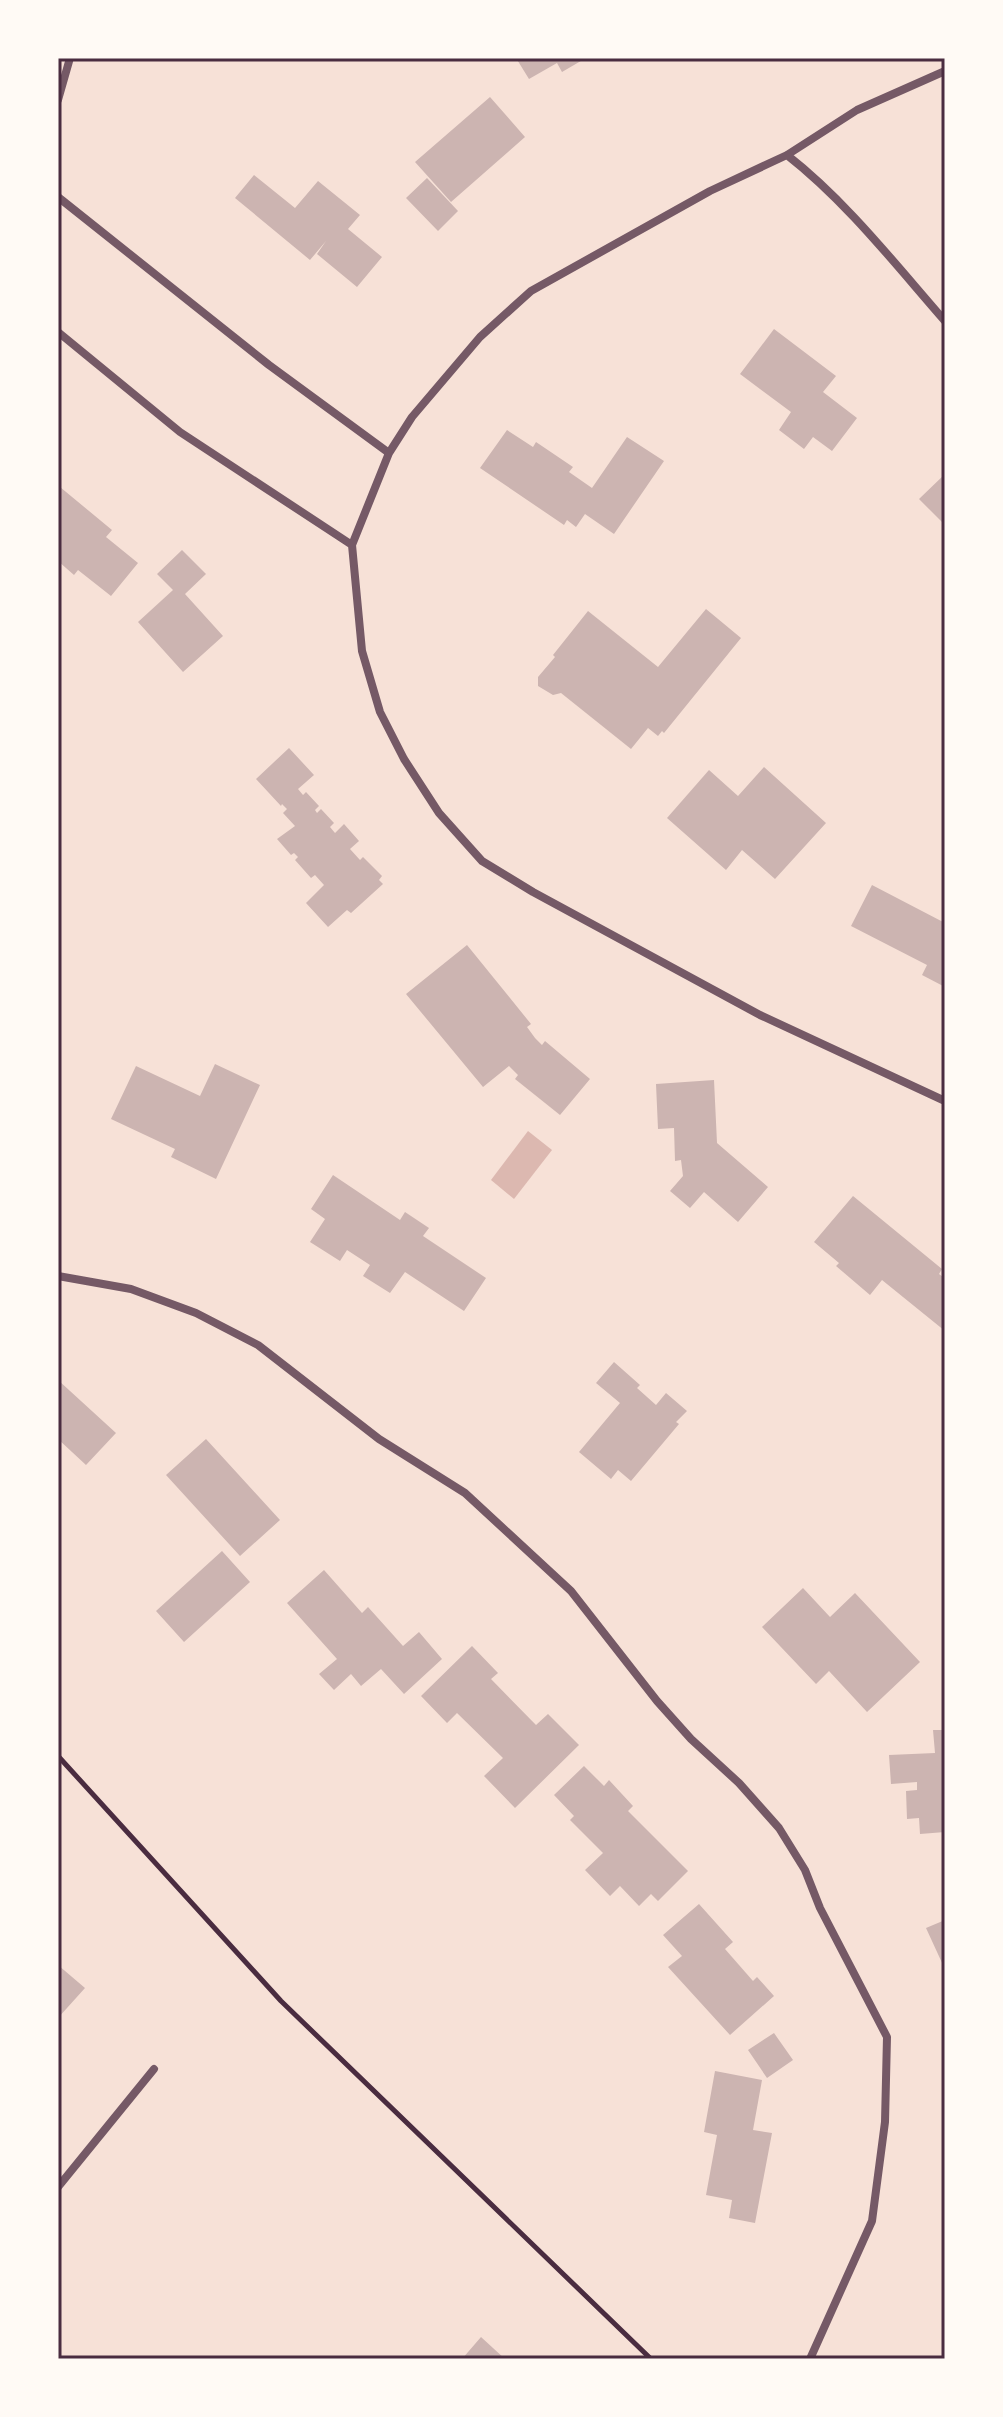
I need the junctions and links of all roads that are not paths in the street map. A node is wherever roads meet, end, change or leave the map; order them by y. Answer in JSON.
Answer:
{"nodes":[{"id":1,"x":70,"y":58,"type":"edge"},
{"id":2,"x":945,"y":71,"type":"edge"},
{"id":3,"x":58,"y":100,"type":"edge"},
{"id":4,"x":787,"y":155,"type":"junction"},
{"id":5,"x":58,"y":197,"type":"edge"},
{"id":6,"x":945,"y":321,"type":"edge"},
{"id":7,"x":58,"y":332,"type":"edge"},
{"id":8,"x":389,"y":453,"type":"junction"},
{"id":9,"x":352,"y":545,"type":"junction"},
{"id":10,"x":945,"y":1101,"type":"edge"},
{"id":11,"x":58,"y":1276,"type":"edge"},
{"id":12,"x":154,"y":2069,"type":"dead end"},
{"id":13,"x":58,"y":2187,"type":"edge"},
{"id":14,"x":810,"y":2359,"type":"edge"}],
"edges":[{"from":1,"to":3,"type":"street"},
{"from":2,"to":4,"type":"street"},
{"from":4,"to":6,"type":"street"},
{"from":4,"to":8,"type":"street"},
{"from":5,"to":8,"type":"street"},
{"from":7,"to":9,"type":"street"},
{"from":8,"to":9,"type":"street"},
{"from":9,"to":10,"type":"street"},
{"from":11,"to":14,"type":"street"},
{"from":12,"to":13,"type":"street"}]}
